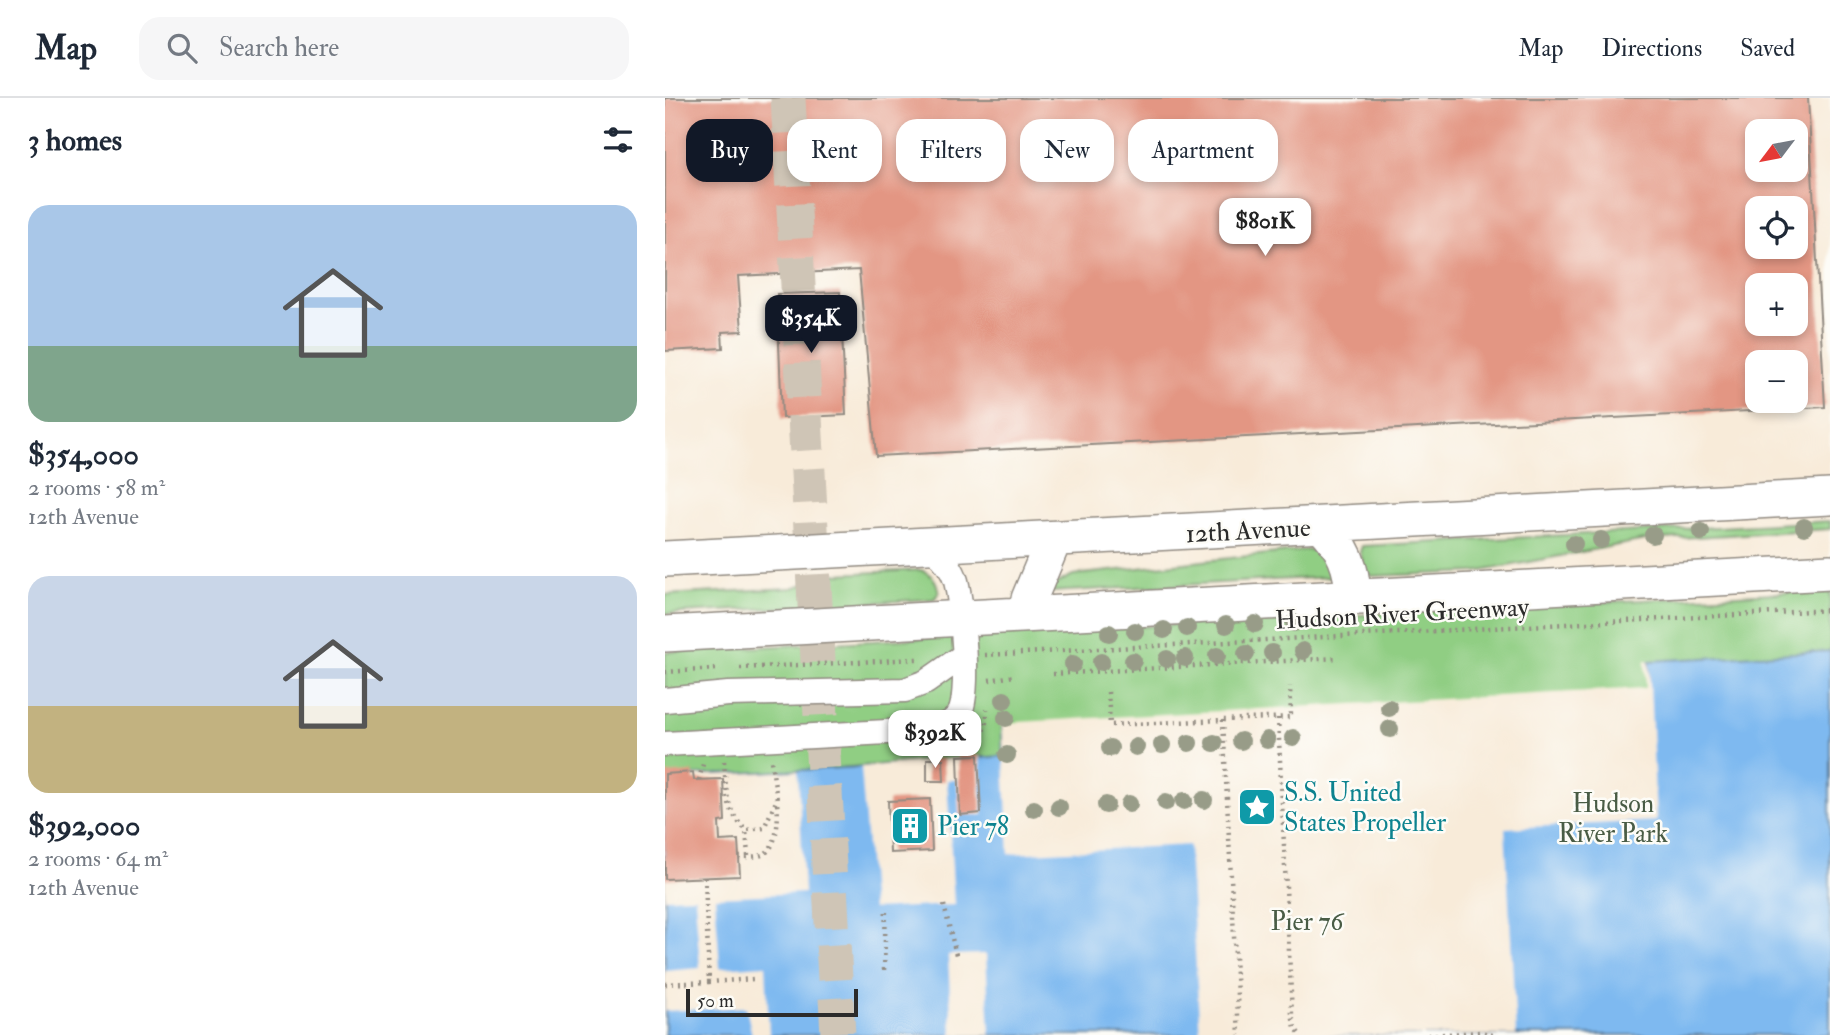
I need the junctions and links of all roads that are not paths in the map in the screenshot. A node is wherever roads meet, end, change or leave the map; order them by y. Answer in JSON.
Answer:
{"nodes":[{"id":1,"x":1830,"y":497,"type":"edge"},
{"id":2,"x":1322,"y":525,"type":"junction"},
{"id":3,"x":1054,"y":539,"type":"junction"},
{"id":4,"x":931,"y":546,"type":"junction"},
{"id":5,"x":665,"y":559,"type":"edge"},
{"id":6,"x":1830,"y":572,"type":"edge"},
{"id":7,"x":1353,"y":596,"type":"junction"},
{"id":8,"x":1027,"y":614,"type":"junction"},
{"id":9,"x":962,"y":618,"type":"junction"},
{"id":10,"x":665,"y":634,"type":"edge"},
{"id":11,"x":969,"y":656,"type":"junction"},
{"id":12,"x":665,"y":699,"type":"edge"},
{"id":13,"x":665,"y":744,"type":"edge"}],
"edges":[{"from":1,"to":2,"type":"highway","name":"12th Avenue"},
{"from":2,"to":3,"type":"highway","name":"12th Avenue"},
{"from":2,"to":7,"type":"highway"},
{"from":3,"to":4,"type":"highway","name":"12th Avenue"},
{"from":3,"to":8,"type":"highway"},
{"from":4,"to":5,"type":"highway","name":"12th Avenue"},
{"from":4,"to":9,"type":"lane"},
{"from":6,"to":7,"type":"highway"},
{"from":7,"to":8,"type":"highway"},
{"from":8,"to":9,"type":"highway"},
{"from":9,"to":10,"type":"highway"},
{"from":9,"to":11,"type":"lane"},
{"from":11,"to":12,"type":"lane"},
{"from":11,"to":13,"type":"lane"}]}
